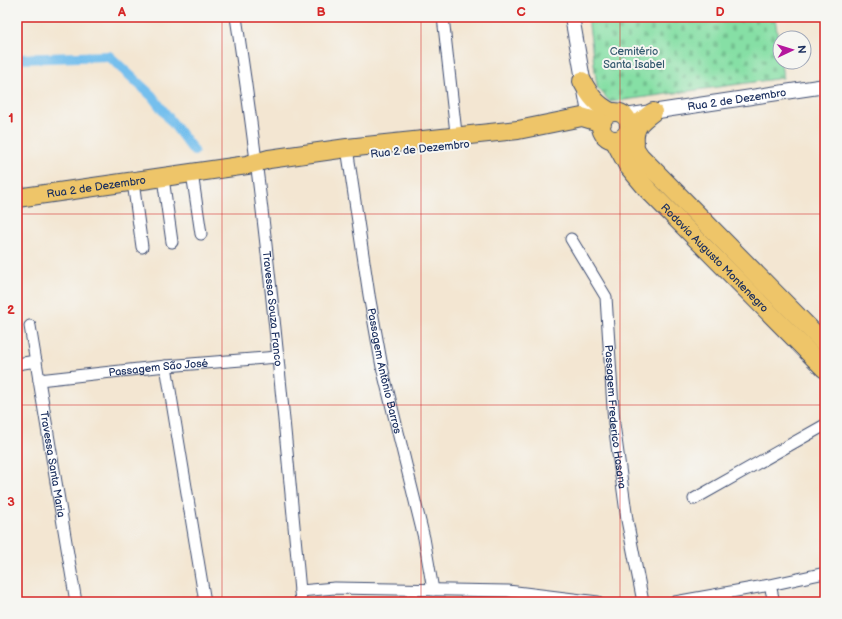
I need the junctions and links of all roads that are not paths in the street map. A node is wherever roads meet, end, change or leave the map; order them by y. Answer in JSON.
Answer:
{"nodes":[{"id":1,"x":236,"y":17,"type":"edge"},
{"id":2,"x":443,"y":17,"type":"edge"},
{"id":3,"x":572,"y":17,"type":"edge"},
{"id":4,"x":582,"y":81,"type":"joint"},
{"id":5,"x":825,"y":86,"type":"edge"},
{"id":6,"x":653,"y":112,"type":"junction"},
{"id":7,"x":607,"y":117,"type":"junction"},
{"id":8,"x":620,"y":137,"type":"junction"},
{"id":9,"x":456,"y":141,"type":"junction"},
{"id":10,"x":347,"y":153,"type":"junction"},
{"id":11,"x":640,"y":156,"type":"junction"},
{"id":12,"x":254,"y":165,"type":"junction"},
{"id":13,"x":192,"y":173,"type":"junction"},
{"id":14,"x":162,"y":178,"type":"junction"},
{"id":15,"x":133,"y":182,"type":"junction"},
{"id":16,"x":17,"y":198,"type":"edge"},
{"id":17,"x":201,"y":234,"type":"dead end"},
{"id":18,"x":571,"y":239,"type":"dead end"},
{"id":19,"x":172,"y":242,"type":"dead end"},
{"id":20,"x":142,"y":247,"type":"dead end"},
{"id":21,"x":30,"y":326,"type":"dead end"},
{"id":22,"x":825,"y":344,"type":"edge"},
{"id":23,"x":278,"y":357,"type":"junction"},
{"id":24,"x":36,"y":361,"type":"junction"},
{"id":25,"x":17,"y":364,"type":"edge"},
{"id":26,"x":166,"y":366,"type":"junction"},
{"id":27,"x":825,"y":369,"type":"edge"},
{"id":28,"x":39,"y":380,"type":"junction"},
{"id":29,"x":825,"y":425,"type":"edge"},
{"id":30,"x":694,"y":499,"type":"dead end"},
{"id":31,"x":825,"y":573,"type":"edge"},
{"id":32,"x":770,"y":585,"type":"junction"},
{"id":33,"x":433,"y":590,"type":"junction"},
{"id":34,"x":300,"y":591,"type":"junction"},
{"id":35,"x":76,"y":602,"type":"edge"},
{"id":36,"x":204,"y":602,"type":"edge"},
{"id":37,"x":301,"y":602,"type":"edge"},
{"id":38,"x":598,"y":602,"type":"edge"},
{"id":39,"x":643,"y":602,"type":"edge"},
{"id":40,"x":675,"y":602,"type":"edge"},
{"id":41,"x":774,"y":602,"type":"edge"}],
"edges":[{"from":1,"to":12,"type":"street","name":"Travessa Souza Franco"},
{"from":2,"to":9,"type":"street"},
{"from":3,"to":4,"type":"street"},
{"from":4,"to":7,"type":"main road"},
{"from":5,"to":6,"type":"street","name":"Rua 2 de Dezembro"},
{"from":6,"to":7,"type":"street","name":"Rua 2 de Dezembro"},
{"from":6,"to":11,"type":"main road"},
{"from":7,"to":8,"type":"main road"},
{"from":7,"to":8,"type":"main road"},
{"from":7,"to":9,"type":"main road","name":"Rua 2 de Dezembro"},
{"from":8,"to":11,"type":"main road","name":"Rodovia Augusto Montenegro"},
{"from":8,"to":27,"type":"main road","name":"Rodovia Augusto Montenegro"},
{"from":9,"to":10,"type":"main road","name":"Rua 2 de Dezembro"},
{"from":10,"to":12,"type":"main road","name":"Rua 2 de Dezembro"},
{"from":10,"to":33,"type":"street","name":"Passagem Antônio Barros"},
{"from":11,"to":22,"type":"main road","name":"Rodovia Augusto Montenegro"},
{"from":12,"to":13,"type":"main road","name":"Rua 2 de Dezembro"},
{"from":12,"to":23,"type":"street","name":"Travessa Souza Franco"},
{"from":13,"to":14,"type":"main road","name":"Rua 2 de Dezembro"},
{"from":13,"to":17,"type":"street"},
{"from":14,"to":15,"type":"main road","name":"Rua 2 de Dezembro"},
{"from":14,"to":19,"type":"street"},
{"from":15,"to":16,"type":"main road","name":"Rua 2 de Dezembro"},
{"from":15,"to":20,"type":"street"},
{"from":18,"to":39,"type":"street","name":"Passagem Frederico Hosana"},
{"from":21,"to":24,"type":"street","name":"Travessa Santa Maria"},
{"from":23,"to":26,"type":"street","name":"Passagem São José"},
{"from":23,"to":34,"type":"street","name":"Travessa Souza Franco"},
{"from":24,"to":25,"type":"street"},
{"from":24,"to":28,"type":"street","name":"Travessa Santa Maria"},
{"from":26,"to":28,"type":"street","name":"Passagem São José"},
{"from":26,"to":36,"type":"street"},
{"from":28,"to":35,"type":"street","name":"Travessa Santa Maria"},
{"from":29,"to":30,"type":"street"},
{"from":31,"to":32,"type":"street"},
{"from":32,"to":40,"type":"street"},
{"from":32,"to":41,"type":"street"},
{"from":33,"to":34,"type":"street"},
{"from":33,"to":38,"type":"street"},
{"from":34,"to":37,"type":"street","name":"Travessa Souza Franco"}]}
